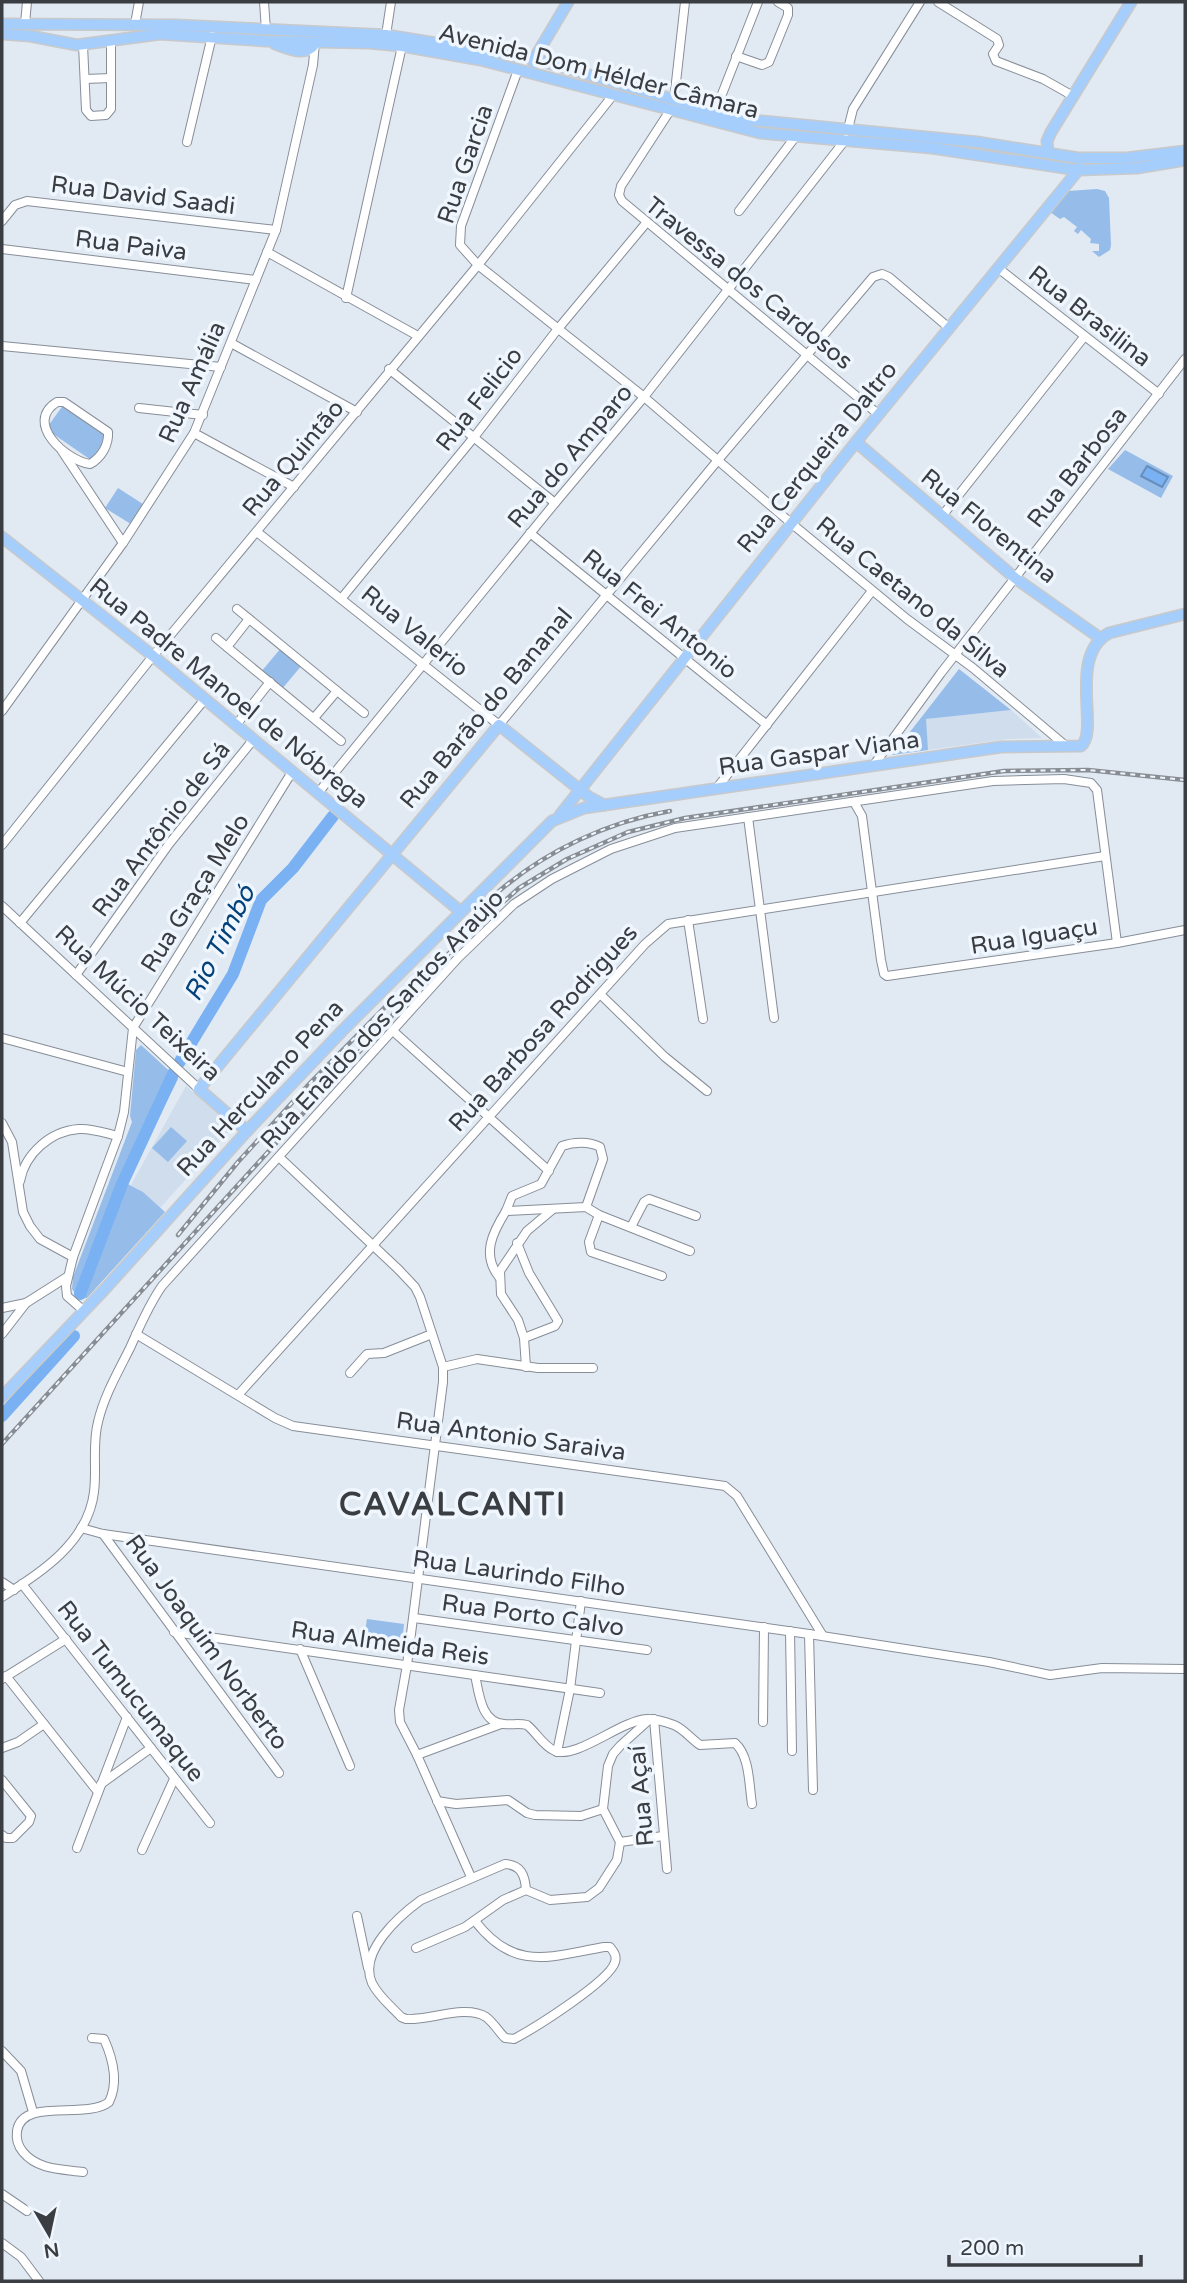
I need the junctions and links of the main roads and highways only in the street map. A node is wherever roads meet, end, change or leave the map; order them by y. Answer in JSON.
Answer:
{"nodes":[{"id":1,"x":568,"y":2,"type":"edge"},
{"id":2,"x":1130,"y":2,"type":"edge"},
{"id":3,"x":2,"y":24,"type":"edge"},
{"id":4,"x":89,"y":24,"type":"junction"},
{"id":5,"x":2,"y":34,"type":"edge"},
{"id":6,"x":266,"y":36,"type":"junction"},
{"id":7,"x":315,"y":39,"type":"junction"},
{"id":8,"x":85,"y":45,"type":"junction"},
{"id":9,"x":534,"y":59,"type":"junction"},
{"id":10,"x":537,"y":76,"type":"junction"},
{"id":11,"x":672,"y":104,"type":"junction"},
{"id":12,"x":847,"y":134,"type":"junction"},
{"id":13,"x":1185,"y":151,"type":"edge"},
{"id":14,"x":1048,"y":153,"type":"junction"},
{"id":15,"x":1094,"y":158,"type":"junction"},
{"id":16,"x":1185,"y":160,"type":"edge"},
{"id":17,"x":1049,"y":166,"type":"junction"},
{"id":18,"x":1078,"y":170,"type":"junction"},
{"id":19,"x":1065,"y":186,"type":"junction"},
{"id":20,"x":856,"y":442,"type":"junction"},
{"id":21,"x":3,"y":540,"type":"edge"},
{"id":22,"x":1185,"y":614,"type":"edge"},
{"id":23,"x":1100,"y":638,"type":"junction"},
{"id":24,"x":499,"y":725,"type":"joint"},
{"id":25,"x":580,"y":790,"type":"junction"},
{"id":26,"x":604,"y":805,"type":"junction"},
{"id":27,"x":559,"y":817,"type":"junction"},
{"id":28,"x":392,"y":855,"type":"junction"},
{"id":29,"x":460,"y":911,"type":"junction"},
{"id":30,"x":199,"y":1089,"type":"joint"},
{"id":31,"x":247,"y":1132,"type":"junction"},
{"id":32,"x":2,"y":1397,"type":"edge"}],
"edges":[{"from":1,"to":9,"type":"main road"},
{"from":2,"to":14,"type":"main road"},
{"from":3,"to":4,"type":"main road","name":"Avenida Dom Hélder Câmara"},
{"from":4,"to":6,"type":"main road","name":"Avenida Dom Hélder Câmara"},
{"from":4,"to":8,"type":"main road"},
{"from":5,"to":8,"type":"main road","name":"Avenida Dom Hélder Câmara"},
{"from":6,"to":7,"type":"main road","name":"Avenida Dom Hélder Câmara"},
{"from":6,"to":7,"type":"main road"},
{"from":6,"to":8,"type":"main road","name":"Avenida Dom Hélder Câmara"},
{"from":7,"to":9,"type":"main road","name":"Avenida Dom Hélder Câmara"},
{"from":7,"to":10,"type":"main road","name":"Avenida Dom Hélder Câmara"},
{"from":9,"to":10,"type":"main road"},
{"from":9,"to":11,"type":"main road","name":"Avenida Dom Hélder Câmara"},
{"from":10,"to":11,"type":"main road","name":"Avenida Dom Hélder Câmara"},
{"from":11,"to":12,"type":"main road","name":"Avenida Dom Hélder Câmara"},
{"from":11,"to":12,"type":"main road","name":"Avenida Dom Hélder Câmara"},
{"from":12,"to":14,"type":"main road","name":"Avenida Dom Hélder Câmara"},
{"from":12,"to":17,"type":"main road","name":"Avenida Dom Hélder Câmara"},
{"from":13,"to":15,"type":"main road","name":"Avenida Dom Hélder Câmara"},
{"from":14,"to":15,"type":"main road","name":"Avenida Dom Hélder Câmara"},
{"from":15,"to":18,"type":"main road","name":"Rua Cerqueira Daltro"},
{"from":16,"to":18,"type":"main road","name":"Avenida Dom Hélder Câmara"},
{"from":17,"to":18,"type":"main road","name":"Avenida Dom Hélder Câmara"},
{"from":17,"to":19,"type":"main road"},
{"from":18,"to":19,"type":"main road","name":"Rua Cerqueira Daltro"},
{"from":19,"to":20,"type":"main road","name":"Rua Cerqueira Daltro"},
{"from":20,"to":23,"type":"main road","name":"Rua Florentina"},
{"from":20,"to":25,"type":"main road","name":"Rua Cerqueira Daltro"},
{"from":21,"to":28,"type":"main road","name":"Rua Padre Manoel de Nóbrega"},
{"from":22,"to":23,"type":"main road"},
{"from":23,"to":26,"type":"main road","name":"Rua Gaspar Viana"},
{"from":24,"to":25,"type":"main road","name":"Rua Valerio"},
{"from":24,"to":28,"type":"main road","name":"Rua Barão do Bananal"},
{"from":25,"to":26,"type":"main road"},
{"from":25,"to":27,"type":"main road","name":"Rua Cerqueira Daltro"},
{"from":26,"to":27,"type":"main road","name":"Rua Gaspar Viana"},
{"from":27,"to":29,"type":"main road","name":"Rua Herculano Pena"},
{"from":28,"to":29,"type":"main road","name":"Rua Padre Manoel de Nóbrega"},
{"from":28,"to":30,"type":"main road","name":"Rua Barão do Bananal"},
{"from":29,"to":31,"type":"main road","name":"Rua Herculano Pena"},
{"from":30,"to":31,"type":"main road","name":"Rua Múcio Teixeira"},
{"from":31,"to":32,"type":"main road","name":"Rua Herculano Pena"}]}
